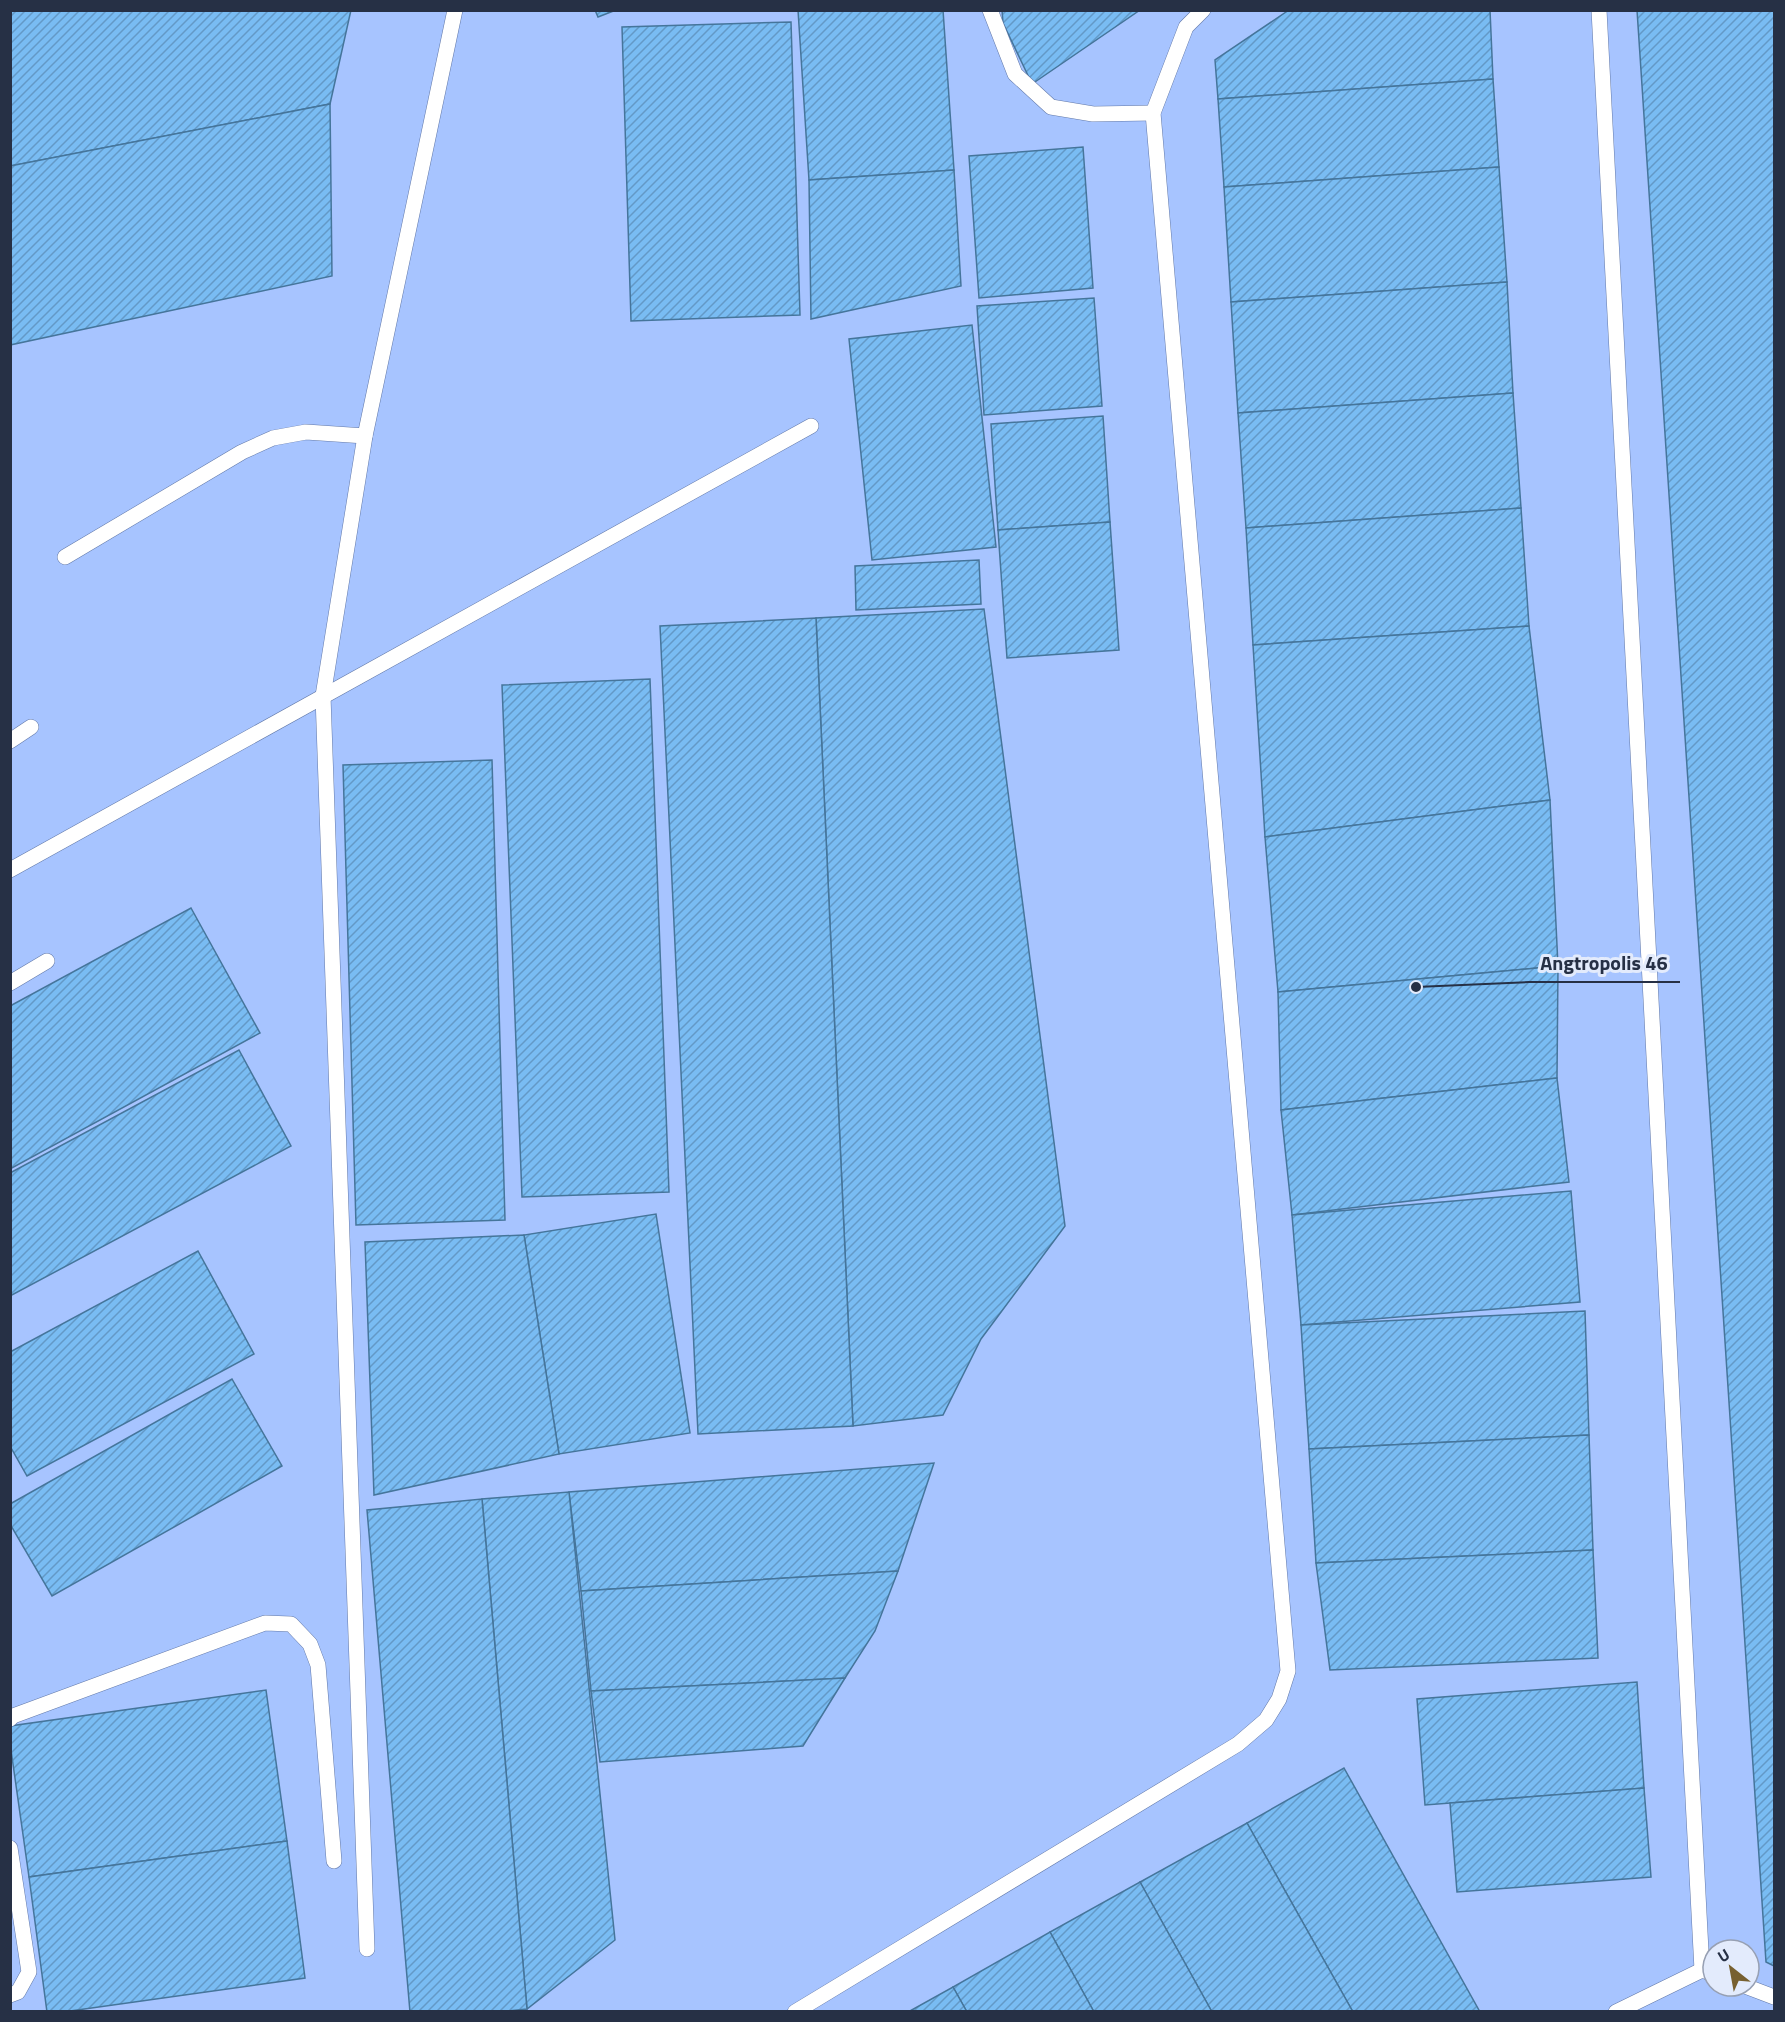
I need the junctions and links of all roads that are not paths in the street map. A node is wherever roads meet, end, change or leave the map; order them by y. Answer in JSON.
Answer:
{"nodes":[{"id":1,"x":455,"y":10,"type":"edge"},
{"id":2,"x":990,"y":10,"type":"edge"},
{"id":3,"x":1203,"y":10,"type":"edge"},
{"id":4,"x":1599,"y":10,"type":"edge"},
{"id":5,"x":1153,"y":113,"type":"junction"},
{"id":6,"x":812,"y":426,"type":"dead end"},
{"id":7,"x":364,"y":436,"type":"junction"},
{"id":8,"x":65,"y":557,"type":"dead end"},
{"id":9,"x":323,"y":696,"type":"junction"},
{"id":10,"x":30,"y":727,"type":"dead end"},
{"id":11,"x":10,"y":741,"type":"edge"},
{"id":12,"x":10,"y":870,"type":"edge"},
{"id":13,"x":47,"y":961,"type":"dead end"},
{"id":14,"x":10,"y":983,"type":"edge"},
{"id":15,"x":10,"y":1719,"type":"edge"},
{"id":16,"x":10,"y":1848,"type":"edge"},
{"id":17,"x":334,"y":1861,"type":"dead end"},
{"id":18,"x":1705,"y":1938,"type":"edge"},
{"id":19,"x":367,"y":1949,"type":"dead end"},
{"id":20,"x":1701,"y":1975,"type":"edge"},
{"id":21,"x":10,"y":1995,"type":"edge"},
{"id":22,"x":795,"y":2012,"type":"edge"},
{"id":23,"x":1616,"y":2012,"type":"edge"}],
"edges":[{"from":1,"to":7,"type":"lane"},
{"from":2,"to":5,"type":"lane"},
{"from":3,"to":5,"type":"lane"},
{"from":4,"to":18,"type":"lane"},
{"from":5,"to":22,"type":"lane"},
{"from":6,"to":9,"type":"lane"},
{"from":7,"to":8,"type":"lane"},
{"from":7,"to":9,"type":"lane"},
{"from":9,"to":12,"type":"lane"},
{"from":9,"to":19,"type":"lane"},
{"from":10,"to":11,"type":"lane"},
{"from":13,"to":14,"type":"lane"},
{"from":15,"to":17,"type":"lane"},
{"from":16,"to":21,"type":"lane"},
{"from":20,"to":23,"type":"lane"}]}
